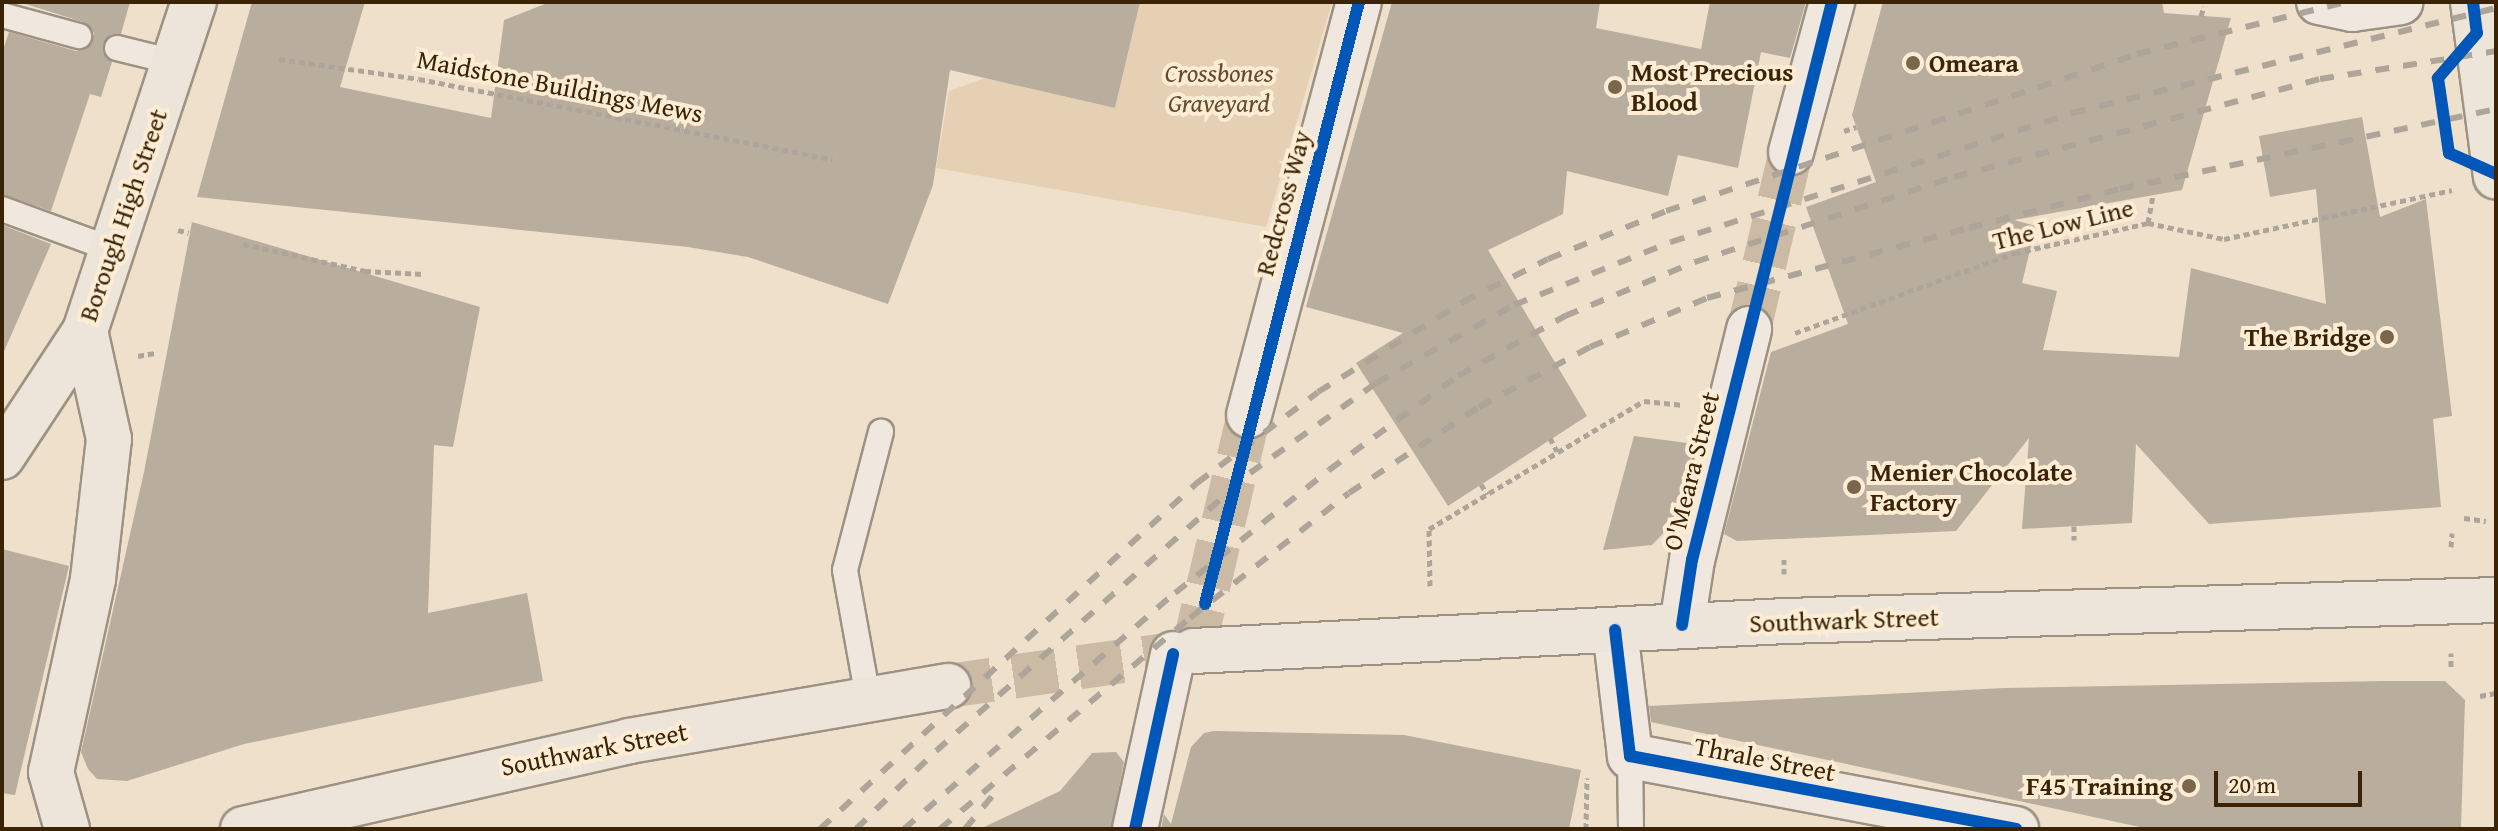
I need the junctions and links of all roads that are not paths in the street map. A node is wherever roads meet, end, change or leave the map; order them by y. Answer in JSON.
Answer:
{"nodes":[{"id":1,"x":194,"y":2,"type":"edge"},
{"id":2,"x":1359,"y":2,"type":"edge"},
{"id":3,"x":1832,"y":2,"type":"edge"},
{"id":4,"x":2319,"y":2,"type":"edge"},
{"id":5,"x":2401,"y":2,"type":"edge"},
{"id":6,"x":2473,"y":2,"type":"edge"},
{"id":7,"x":2,"y":15,"type":"edge"},
{"id":8,"x":79,"y":36,"type":"dead end"},
{"id":9,"x":117,"y":48,"type":"dead end"},
{"id":10,"x":174,"y":62,"type":"junction"},
{"id":11,"x":1791,"y":152,"type":"tunnel mouth"},
{"id":12,"x":2477,"y":183,"type":"edge"},
{"id":13,"x":2,"y":209,"type":"edge"},
{"id":14,"x":114,"y":250,"type":"junction"},
{"id":15,"x":85,"y":331,"type":"junction"},
{"id":16,"x":1746,"y":340,"type":"tunnel mouth"},
{"id":17,"x":1249,"y":415,"type":"tunnel mouth"},
{"id":18,"x":881,"y":432,"type":"dead end"},
{"id":19,"x":2,"y":457,"type":"edge"},
{"id":20,"x":2496,"y":600,"type":"edge"},
{"id":21,"x":1682,"y":625,"type":"junction"},
{"id":22,"x":1615,"y":630,"type":"junction"},
{"id":23,"x":1183,"y":652,"type":"joint"},
{"id":24,"x":948,"y":686,"type":"tunnel mouth"},
{"id":25,"x":868,"y":698,"type":"junction"},
{"id":26,"x":1630,"y":756,"type":"junction"},
{"id":27,"x":67,"y":829,"type":"edge"},
{"id":28,"x":243,"y":829,"type":"edge"},
{"id":29,"x":1135,"y":829,"type":"edge"},
{"id":30,"x":1631,"y":829,"type":"edge"},
{"id":31,"x":2016,"y":829,"type":"edge"}],
"edges":[{"from":1,"to":10,"type":"main road","name":"Borough High Street"},
{"from":2,"to":17,"type":"street","name":"Redcross Way"},
{"from":3,"to":11,"type":"street"},
{"from":4,"to":5,"type":"street"},
{"from":6,"to":12,"type":"main road"},
{"from":7,"to":8,"type":"lane"},
{"from":9,"to":10,"type":"lane"},
{"from":10,"to":14,"type":"main road","name":"Borough High Street"},
{"from":13,"to":14,"type":"lane"},
{"from":14,"to":15,"type":"main road","name":"Borough High Street"},
{"from":15,"to":19,"type":"main road","name":"Borough High Street"},
{"from":15,"to":27,"type":"main road"},
{"from":16,"to":21,"type":"street","name":"O'Meara Street"},
{"from":18,"to":25,"type":"lane"},
{"from":20,"to":21,"type":"main road","name":"Southwark Street"},
{"from":21,"to":22,"type":"main road","name":"Southwark Street"},
{"from":22,"to":23,"type":"main road","name":"Southwark Street"},
{"from":22,"to":26,"type":"street"},
{"from":23,"to":29,"type":"street"},
{"from":24,"to":25,"type":"main road","name":"Southwark Street"},
{"from":25,"to":28,"type":"main road","name":"Southwark Street"},
{"from":26,"to":30,"type":"lane"},
{"from":26,"to":31,"type":"street","name":"Thrale Street"}]}
